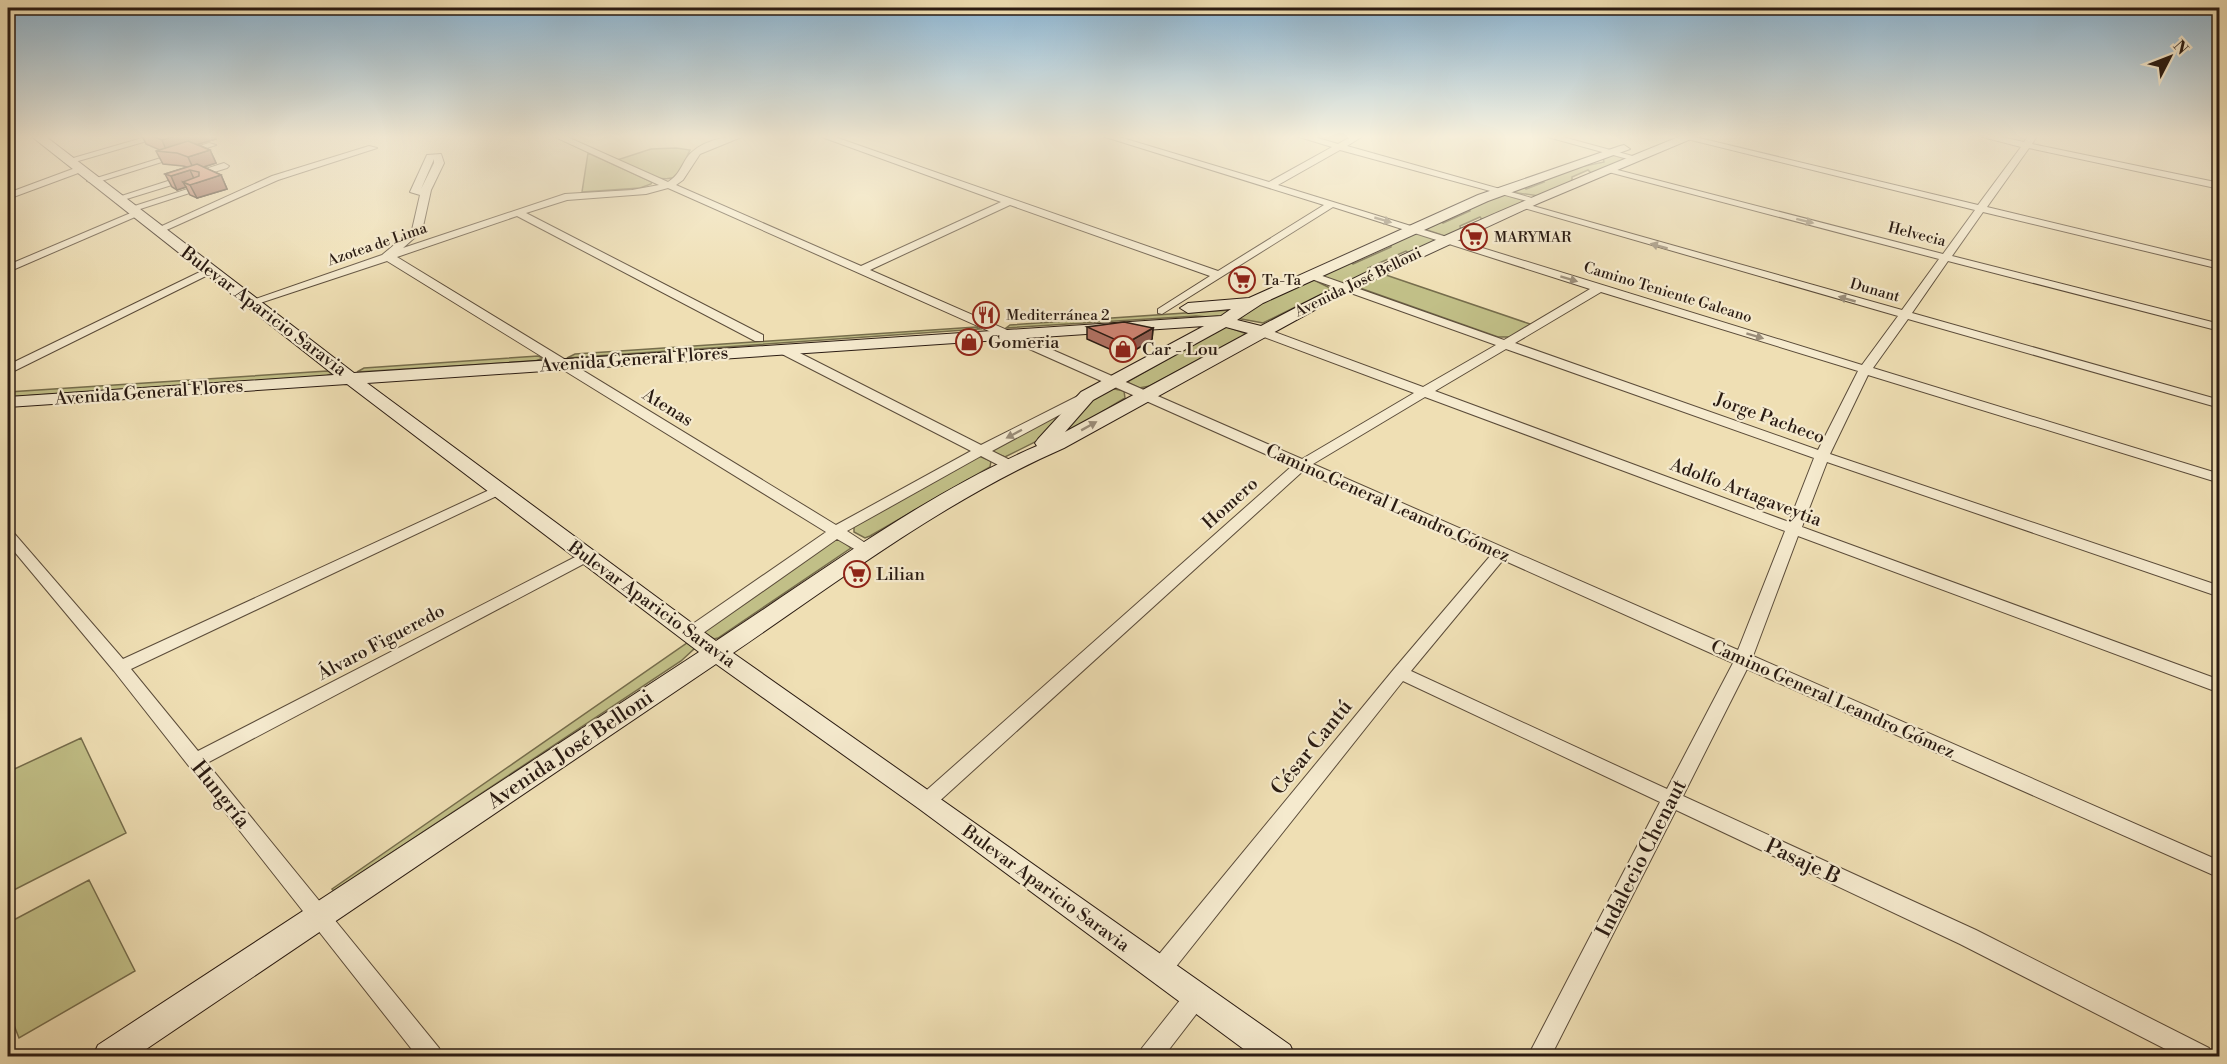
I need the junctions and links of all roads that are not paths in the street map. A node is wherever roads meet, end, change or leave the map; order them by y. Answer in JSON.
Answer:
{"nodes":[{"id":1,"x":30,"y":186,"type":"edge"},
{"id":2,"x":98,"y":186,"type":"edge"},
{"id":3,"x":160,"y":186,"type":"edge"},
{"id":4,"x":258,"y":186,"type":"edge"},
{"id":5,"x":664,"y":186,"type":"edge"},
{"id":6,"x":668,"y":186,"type":"edge"},
{"id":7,"x":961,"y":186,"type":"edge"},
{"id":8,"x":1272,"y":186,"type":"edge"},
{"id":9,"x":1480,"y":186,"type":"edge"},
{"id":10,"x":1515,"y":186,"type":"edge"},
{"id":11,"x":1569,"y":186,"type":"edge"},
{"id":12,"x":1667,"y":186,"type":"edge"},
{"id":13,"x":1885,"y":186,"type":"edge"},
{"id":14,"x":1997,"y":186,"type":"edge"},
{"id":15,"x":200,"y":188,"type":"edge"},
{"id":16,"x":1500,"y":191,"type":"junction"},
{"id":17,"x":426,"y":192,"type":"dead end"},
{"id":18,"x":8,"y":196,"type":"edge"},
{"id":19,"x":117,"y":199,"type":"junction"},
{"id":20,"x":1007,"y":202,"type":"junction"},
{"id":21,"x":1528,"y":203,"type":"junction"},
{"id":22,"x":1332,"y":204,"type":"junction"},
{"id":23,"x":1981,"y":209,"type":"junction"},
{"id":24,"x":133,"y":212,"type":"junction"},
{"id":25,"x":516,"y":212,"type":"junction"},
{"id":26,"x":1412,"y":228,"type":"junction"},
{"id":27,"x":158,"y":230,"type":"junction"},
{"id":28,"x":1446,"y":240,"type":"junction"},
{"id":29,"x":387,"y":256,"type":"junction"},
{"id":30,"x":1947,"y":257,"type":"junction"},
{"id":31,"x":2220,"y":266,"type":"edge"},
{"id":32,"x":8,"y":269,"type":"edge"},
{"id":33,"x":210,"y":270,"type":"junction"},
{"id":34,"x":858,"y":271,"type":"junction"},
{"id":35,"x":1219,"y":275,"type":"junction"},
{"id":36,"x":1310,"y":275,"type":"junction"},
{"id":37,"x":1343,"y":288,"type":"junction"},
{"id":38,"x":1600,"y":288,"type":"junction"},
{"id":39,"x":253,"y":302,"type":"junction"},
{"id":40,"x":1251,"y":303,"type":"junction"},
{"id":41,"x":1162,"y":311,"type":"junction"},
{"id":42,"x":1903,"y":315,"type":"junction"},
{"id":43,"x":1223,"y":321,"type":"junction"},
{"id":44,"x":978,"y":322,"type":"junction"},
{"id":45,"x":2220,"y":328,"type":"edge"},
{"id":46,"x":1260,"y":331,"type":"junction"},
{"id":47,"x":1005,"y":333,"type":"junction"},
{"id":48,"x":759,"y":339,"type":"junction"},
{"id":49,"x":1504,"y":345,"type":"junction"},
{"id":50,"x":782,"y":350,"type":"junction"},
{"id":51,"x":543,"y":352,"type":"junction"},
{"id":52,"x":563,"y":364,"type":"junction"},
{"id":53,"x":8,"y":370,"type":"edge"},
{"id":54,"x":1864,"y":370,"type":"junction"},
{"id":55,"x":345,"y":372,"type":"junction"},
{"id":56,"x":1117,"y":381,"type":"junction"},
{"id":57,"x":8,"y":388,"type":"edge"},
{"id":58,"x":1147,"y":394,"type":"junction"},
{"id":59,"x":1423,"y":394,"type":"junction"},
{"id":60,"x":1085,"y":398,"type":"junction"},
{"id":61,"x":8,"y":402,"type":"edge"},
{"id":62,"x":2220,"y":404,"type":"edge"},
{"id":63,"x":982,"y":451,"type":"junction"},
{"id":64,"x":1036,"y":451,"type":"junction"},
{"id":65,"x":1822,"y":456,"type":"junction"},
{"id":66,"x":1009,"y":465,"type":"junction"},
{"id":67,"x":1301,"y":465,"type":"junction"},
{"id":68,"x":2220,"y":479,"type":"edge"},
{"id":69,"x":498,"y":490,"type":"junction"},
{"id":70,"x":1794,"y":530,"type":"junction"},
{"id":71,"x":836,"y":531,"type":"junction"},
{"id":72,"x":8,"y":535,"type":"edge"},
{"id":73,"x":868,"y":550,"type":"junction"},
{"id":74,"x":1501,"y":553,"type":"junction"},
{"id":75,"x":586,"y":557,"type":"junction"},
{"id":76,"x":2220,"y":592,"type":"edge"},
{"id":77,"x":690,"y":634,"type":"junction"},
{"id":78,"x":715,"y":652,"type":"junction"},
{"id":79,"x":1743,"y":660,"type":"junction"},
{"id":80,"x":120,"y":668,"type":"junction"},
{"id":81,"x":1400,"y":673,"type":"junction"},
{"id":82,"x":2220,"y":687,"type":"edge"},
{"id":83,"x":194,"y":761,"type":"junction"},
{"id":84,"x":1671,"y":800,"type":"junction"},
{"id":85,"x":927,"y":801,"type":"junction"},
{"id":86,"x":2220,"y":870,"type":"edge"},
{"id":87,"x":317,"y":917,"type":"junction"},
{"id":88,"x":1159,"y":971,"type":"junction"},
{"id":89,"x":1196,"y":997,"type":"junction"},
{"id":90,"x":109,"y":1056,"type":"edge"},
{"id":91,"x":431,"y":1056,"type":"edge"},
{"id":92,"x":1150,"y":1056,"type":"edge"},
{"id":93,"x":1279,"y":1056,"type":"edge"},
{"id":94,"x":1539,"y":1056,"type":"edge"},
{"id":95,"x":2201,"y":1056,"type":"edge"}],
"edges":[{"from":1,"to":18,"type":"street"},
{"from":2,"to":19,"type":"main road","name":"Bulevar Aparicio Saravia"},
{"from":3,"to":19,"type":"street"},
{"from":4,"to":27,"type":"street"},
{"from":5,"to":25,"type":"street","name":"Azotea de Lima"},
{"from":6,"to":34,"type":"street","name":"Camino General Leandro Gómez"},
{"from":7,"to":20,"type":"street"},
{"from":8,"to":22,"type":"street","name":"Camino Teniente Galeano"},
{"from":9,"to":16,"type":"street","name":"Dunant"},
{"from":10,"to":16,"type":"main road","name":"Avenida José Belloni"},
{"from":11,"to":21,"type":"main road","name":"Avenida José Belloni"},
{"from":12,"to":30,"type":"street","name":"Helvecia","one_way":true},
{"from":13,"to":23,"type":"street"},
{"from":14,"to":23,"type":"street","name":"Indalecio Chenaut"},
{"from":15,"to":24,"type":"street"},
{"from":16,"to":21,"type":"street","name":"Dunant"},
{"from":16,"to":26,"type":"main road","name":"Avenida José Belloni"},
{"from":17,"to":29,"type":"street"},
{"from":19,"to":24,"type":"main road","name":"Bulevar Aparicio Saravia"},
{"from":20,"to":34,"type":"street"},
{"from":20,"to":35,"type":"street"},
{"from":21,"to":28,"type":"main road","name":"Avenida José Belloni"},
{"from":42,"to":21,"type":"street","name":"Dunant","one_way":true},
{"from":22,"to":26,"type":"street","name":"Camino Teniente Galeano","one_way":true},
{"from":22,"to":35,"type":"street"},
{"from":23,"to":30,"type":"street","name":"Indalecio Chenaut"},
{"from":23,"to":31,"type":"street"},
{"from":24,"to":27,"type":"main road","name":"Bulevar Aparicio Saravia"},
{"from":24,"to":32,"type":"street"},
{"from":25,"to":29,"type":"street","name":"Azotea de Lima"},
{"from":25,"to":48,"type":"street"},
{"from":26,"to":28,"type":"street","name":"Camino Teniente Galeano"},
{"from":26,"to":36,"type":"main road","name":"Avenida José Belloni"},
{"from":27,"to":33,"type":"main road","name":"Bulevar Aparicio Saravia"},
{"from":28,"to":37,"type":"main road","name":"Avenida José Belloni"},
{"from":28,"to":38,"type":"street","name":"Camino Teniente Galeano","one_way":true},
{"from":29,"to":39,"type":"street","name":"Azotea de Lima"},
{"from":29,"to":51,"type":"street","name":"Atenas"},
{"from":30,"to":42,"type":"street","name":"Indalecio Chenaut"},
{"from":30,"to":45,"type":"street","name":"Helvecia"},
{"from":33,"to":39,"type":"main road","name":"Bulevar Aparicio Saravia"},
{"from":33,"to":53,"type":"street"},
{"from":34,"to":44,"type":"street","name":"Camino General Leandro Gómez"},
{"from":35,"to":41,"type":"street"},
{"from":36,"to":37,"type":"street","name":"Jorge Pacheco"},
{"from":36,"to":40,"type":"main road","name":"Avenida José Belloni"},
{"from":37,"to":46,"type":"main road","name":"Avenida José Belloni"},
{"from":37,"to":49,"type":"street","name":"Jorge Pacheco"},
{"from":38,"to":49,"type":"street","name":"Homero"},
{"from":38,"to":54,"type":"street","name":"Camino Teniente Galeano","one_way":true},
{"from":39,"to":55,"type":"main road","name":"Bulevar Aparicio Saravia"},
{"from":40,"to":41,"type":"main road","name":"Avenida General Flores"},
{"from":40,"to":43,"type":"main road","name":"Avenida José Belloni"},
{"from":41,"to":44,"type":"main road","name":"Avenida General Flores"},
{"from":42,"to":54,"type":"street","name":"Indalecio Chenaut"},
{"from":42,"to":62,"type":"street","name":"Dunant"},
{"from":43,"to":46,"type":"main road","name":"Avenida General Flores"},
{"from":43,"to":47,"type":"main road","name":"Avenida General Flores"},
{"from":43,"to":56,"type":"main road","name":"Avenida José Belloni"},
{"from":44,"to":47,"type":"street","name":"Camino General Leandro Gómez"},
{"from":44,"to":48,"type":"main road","name":"Avenida General Flores"},
{"from":46,"to":58,"type":"main road","name":"Avenida José Belloni"},
{"from":46,"to":59,"type":"street","name":"Adolfo Artagaveytia"},
{"from":47,"to":50,"type":"main road","name":"Avenida General Flores"},
{"from":47,"to":56,"type":"street","name":"Camino General Leandro Gómez"},
{"from":48,"to":51,"type":"main road","name":"Avenida General Flores"},
{"from":49,"to":59,"type":"street","name":"Homero"},
{"from":49,"to":65,"type":"street","name":"Jorge Pacheco"},
{"from":50,"to":52,"type":"main road","name":"Avenida General Flores"},
{"from":50,"to":63,"type":"street"},
{"from":51,"to":52,"type":"street","name":"Atenas"},
{"from":51,"to":55,"type":"main road","name":"Avenida General Flores"},
{"from":52,"to":55,"type":"main road","name":"Avenida General Flores"},
{"from":52,"to":71,"type":"street","name":"Atenas"},
{"from":54,"to":65,"type":"street","name":"Indalecio Chenaut"},
{"from":54,"to":68,"type":"street","name":"Camino Teniente Galeano"},
{"from":55,"to":57,"type":"main road","name":"Avenida General Flores"},
{"from":55,"to":61,"type":"main road","name":"Avenida General Flores"},
{"from":55,"to":69,"type":"main road","name":"Bulevar Aparicio Saravia"},
{"from":56,"to":58,"type":"street","name":"Camino General Leandro Gómez"},
{"from":56,"to":60,"type":"main road","name":"Avenida José Belloni"},
{"from":64,"to":58,"type":"main road","name":"Avenida José Belloni","one_way":true},
{"from":58,"to":67,"type":"street","name":"Camino General Leandro Gómez"},
{"from":59,"to":67,"type":"street","name":"Homero"},
{"from":59,"to":70,"type":"street","name":"Adolfo Artagaveytia"},
{"from":60,"to":63,"type":"street","name":"Avenida José Belloni","one_way":true},
{"from":60,"to":64,"type":"main road","name":"Avenida José Belloni"},
{"from":63,"to":66,"type":"street"},
{"from":63,"to":71,"type":"street","name":"Avenida José Belloni"},
{"from":64,"to":66,"type":"main road","name":"Avenida José Belloni"},
{"from":65,"to":70,"type":"street","name":"Indalecio Chenaut"},
{"from":65,"to":76,"type":"street","name":"Jorge Pacheco"},
{"from":66,"to":73,"type":"main road","name":"Avenida José Belloni"},
{"from":67,"to":74,"type":"street","name":"Camino General Leandro Gómez"},
{"from":67,"to":85,"type":"street","name":"Homero"},
{"from":69,"to":75,"type":"main road","name":"Bulevar Aparicio Saravia"},
{"from":69,"to":80,"type":"street"},
{"from":70,"to":79,"type":"street","name":"Indalecio Chenaut"},
{"from":70,"to":82,"type":"street","name":"Adolfo Artagaveytia"},
{"from":71,"to":73,"type":"street","name":"Atenas"},
{"from":71,"to":77,"type":"street","name":"Avenida José Belloni"},
{"from":72,"to":80,"type":"street","name":"Hungría"},
{"from":73,"to":78,"type":"main road","name":"Avenida José Belloni"},
{"from":74,"to":79,"type":"street","name":"Camino General Leandro Gómez"},
{"from":74,"to":81,"type":"street","name":"César Cantú"},
{"from":75,"to":77,"type":"main road","name":"Bulevar Aparicio Saravia"},
{"from":75,"to":83,"type":"street","name":"Álvaro Figueredo"},
{"from":77,"to":78,"type":"main road","name":"Bulevar Aparicio Saravia"},
{"from":78,"to":85,"type":"main road","name":"Bulevar Aparicio Saravia"},
{"from":78,"to":87,"type":"main road","name":"Avenida José Belloni"},
{"from":79,"to":84,"type":"street","name":"Indalecio Chenaut"},
{"from":79,"to":86,"type":"street","name":"Camino General Leandro Gómez"},
{"from":80,"to":83,"type":"street","name":"Hungría"},
{"from":81,"to":84,"type":"street","name":"Pasaje B"},
{"from":81,"to":88,"type":"street","name":"César Cantú"},
{"from":83,"to":87,"type":"street","name":"Hungría"},
{"from":84,"to":94,"type":"street","name":"Indalecio Chenaut"},
{"from":84,"to":95,"type":"street","name":"Pasaje B"},
{"from":85,"to":88,"type":"main road","name":"Bulevar Aparicio Saravia"},
{"from":87,"to":90,"type":"main road","name":"Avenida José Belloni"},
{"from":87,"to":91,"type":"street","name":"Hungría"},
{"from":88,"to":89,"type":"main road","name":"Bulevar Aparicio Saravia"},
{"from":89,"to":92,"type":"street"},
{"from":89,"to":93,"type":"main road","name":"Bulevar Aparicio Saravia"}]}
